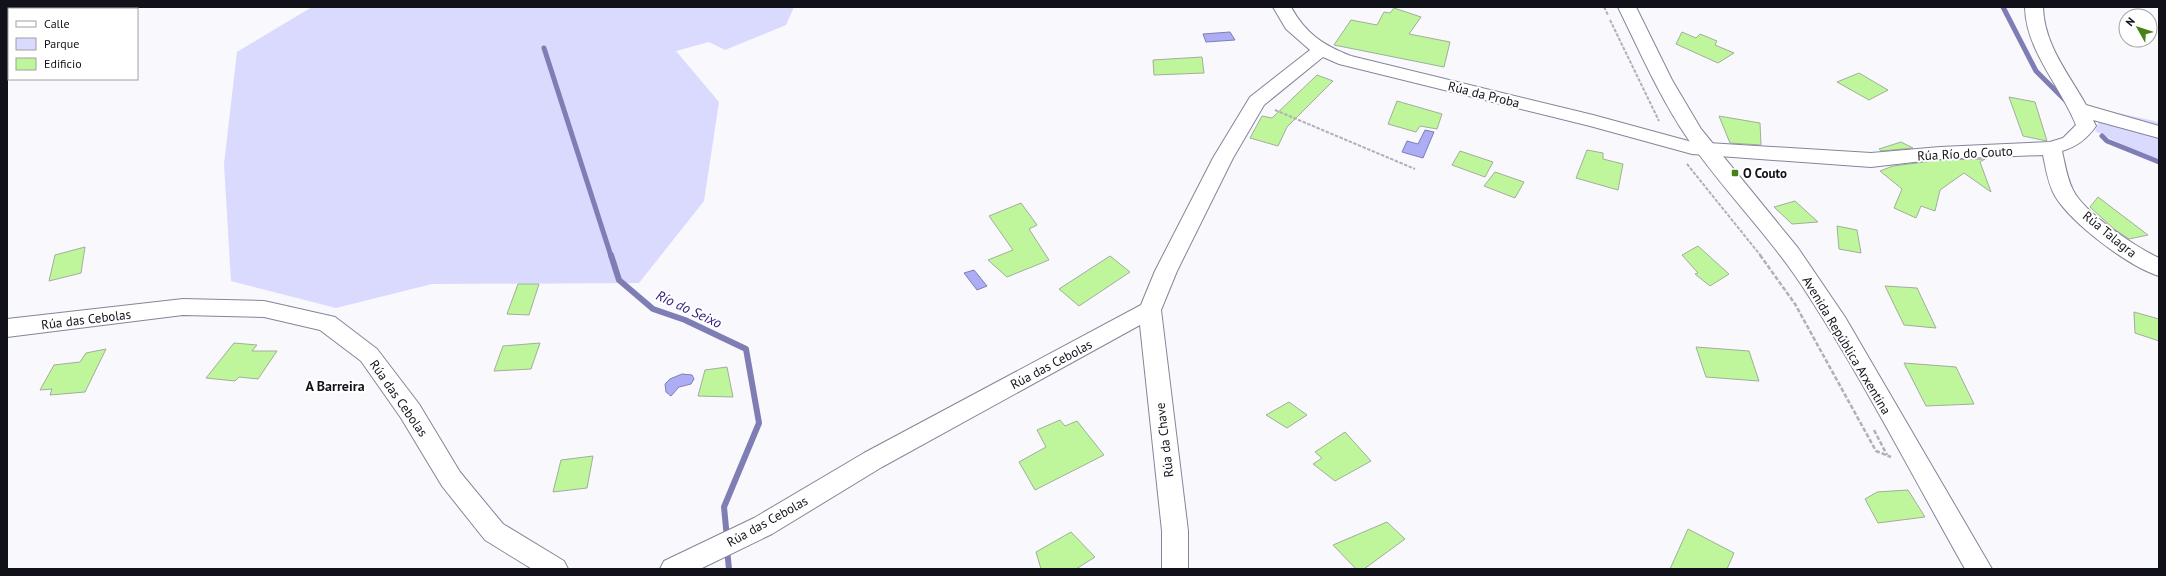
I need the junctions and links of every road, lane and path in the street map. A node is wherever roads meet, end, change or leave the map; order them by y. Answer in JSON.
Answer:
{"nodes":[{"id":1,"x":1282,"y":7,"type":"edge"},
{"id":2,"x":1604,"y":7,"type":"edge"},
{"id":3,"x":1627,"y":7,"type":"edge"},
{"id":4,"x":2034,"y":7,"type":"edge"},
{"id":5,"x":1321,"y":50,"type":"junction"},
{"id":6,"x":1257,"y":101,"type":"junction"},
{"id":7,"x":2081,"y":110,"type":"junction"},
{"id":8,"x":2159,"y":132,"type":"edge"},
{"id":9,"x":1670,"y":142,"type":"junction"},
{"id":10,"x":2051,"y":148,"type":"junction"},
{"id":11,"x":1705,"y":150,"type":"junction"},
{"id":12,"x":1415,"y":169,"type":"dead end"},
{"id":13,"x":2159,"y":268,"type":"edge"},
{"id":14,"x":1150,"y":310,"type":"junction"},
{"id":15,"x":7,"y":328,"type":"edge"},
{"id":16,"x":1888,"y":456,"type":"dead end"},
{"id":17,"x":555,"y":569,"type":"edge"},
{"id":18,"x":673,"y":569,"type":"edge"},
{"id":19,"x":1175,"y":569,"type":"edge"},
{"id":20,"x":1979,"y":569,"type":"edge"}],
"edges":[{"from":1,"to":5,"type":"street","name":"Rúa da Proba"},
{"from":2,"to":9,"type":"path"},
{"from":3,"to":11,"type":"street","name":"Avenida República Arxentina"},
{"from":4,"to":7,"type":"street","name":"Rúa Río do Couto"},
{"from":5,"to":6,"type":"street"},
{"from":5,"to":9,"type":"street","name":"Rúa da Proba"},
{"from":6,"to":12,"type":"path"},
{"from":6,"to":14,"type":"street"},
{"from":7,"to":8,"type":"street"},
{"from":7,"to":10,"type":"street","name":"Rúa Río do Couto"},
{"from":9,"to":11,"type":"street","name":"Rúa da Proba"},
{"from":9,"to":16,"type":"path"},
{"from":10,"to":11,"type":"street","name":"Rúa Río do Couto"},
{"from":10,"to":13,"type":"street","name":"Rúa Talagra"},
{"from":11,"to":20,"type":"street","name":"Avenida República Arxentina"},
{"from":14,"to":18,"type":"street","name":"Rúa das Cebolas"},
{"from":14,"to":19,"type":"street","name":"Rúa da Chave"},
{"from":15,"to":17,"type":"street","name":"Rúa das Cebolas"}]}
